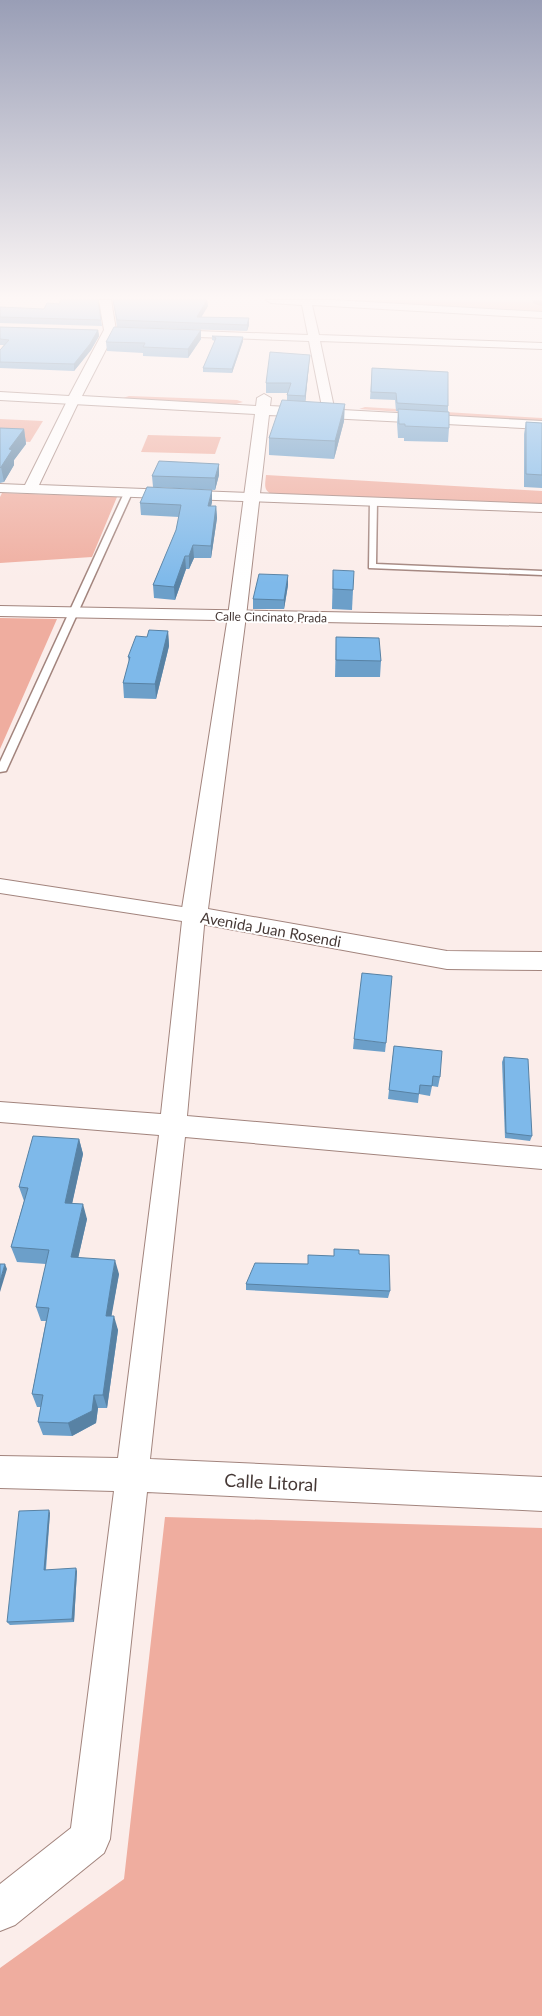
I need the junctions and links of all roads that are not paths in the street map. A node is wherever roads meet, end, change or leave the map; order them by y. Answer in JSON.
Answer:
{"nodes":[{"id":1,"x":74,"y":394,"type":"edge"},
{"id":2,"x":77,"y":394,"type":"edge"},
{"id":3,"x":78,"y":394,"type":"edge"},
{"id":4,"x":325,"y":394,"type":"edge"},
{"id":5,"x":0,"y":396,"type":"edge"},
{"id":6,"x":263,"y":404,"type":"junction"},
{"id":7,"x":328,"y":407,"type":"junction"},
{"id":8,"x":542,"y":414,"type":"edge"},
{"id":9,"x":542,"y":425,"type":"edge"},
{"id":10,"x":0,"y":488,"type":"edge"},
{"id":11,"x":30,"y":489,"type":"junction"},
{"id":12,"x":128,"y":493,"type":"junction"},
{"id":13,"x":251,"y":496,"type":"junction"},
{"id":14,"x":373,"y":501,"type":"junction"},
{"id":15,"x":542,"y":508,"type":"edge"},
{"id":16,"x":542,"y":572,"type":"edge"},
{"id":17,"x":0,"y":611,"type":"edge"},
{"id":18,"x":72,"y":612,"type":"junction"},
{"id":19,"x":237,"y":616,"type":"junction"},
{"id":20,"x":542,"y":621,"type":"edge"},
{"id":21,"x":2,"y":769,"type":"dead end"},
{"id":22,"x":0,"y":886,"type":"edge"},
{"id":23,"x":194,"y":915,"type":"junction"},
{"id":24,"x":542,"y":961,"type":"edge"},
{"id":25,"x":0,"y":1112,"type":"edge"},
{"id":26,"x":173,"y":1125,"type":"junction"},
{"id":27,"x":542,"y":1158,"type":"edge"},
{"id":28,"x":0,"y":1472,"type":"edge"},
{"id":29,"x":132,"y":1475,"type":"junction"},
{"id":30,"x":542,"y":1494,"type":"edge"},
{"id":31,"x":0,"y":1910,"type":"edge"}],
"edges":[{"from":1,"to":5,"type":"main road"},
{"from":2,"to":11,"type":"street"},
{"from":3,"to":6,"type":"main road"},
{"from":4,"to":7,"type":"street"},
{"from":6,"to":7,"type":"main road"},
{"from":6,"to":13,"type":"main road"},
{"from":7,"to":8,"type":"main road"},
{"from":7,"to":9,"type":"main road"},
{"from":10,"to":11,"type":"street"},
{"from":11,"to":12,"type":"street"},
{"from":12,"to":13,"type":"street"},
{"from":12,"to":18,"type":"lane"},
{"from":13,"to":14,"type":"street"},
{"from":13,"to":19,"type":"main road"},
{"from":14,"to":15,"type":"street"},
{"from":14,"to":16,"type":"lane"},
{"from":17,"to":18,"type":"street","name":"Calle Cincinato Prada"},
{"from":18,"to":19,"type":"street","name":"Calle Cincinato Prada"},
{"from":18,"to":21,"type":"lane"},
{"from":19,"to":20,"type":"street","name":"Calle Cincinato Prada"},
{"from":19,"to":23,"type":"main road"},
{"from":22,"to":23,"type":"street","name":"Avenida Juan Rosendi"},
{"from":23,"to":24,"type":"main road","name":"Avenida Juan Rosendi"},
{"from":23,"to":26,"type":"street"},
{"from":25,"to":26,"type":"street"},
{"from":26,"to":27,"type":"street"},
{"from":26,"to":29,"type":"street"},
{"from":28,"to":29,"type":"street","name":"Calle Litoral"},
{"from":29,"to":30,"type":"street","name":"Calle Litoral"},
{"from":29,"to":31,"type":"street"}]}
